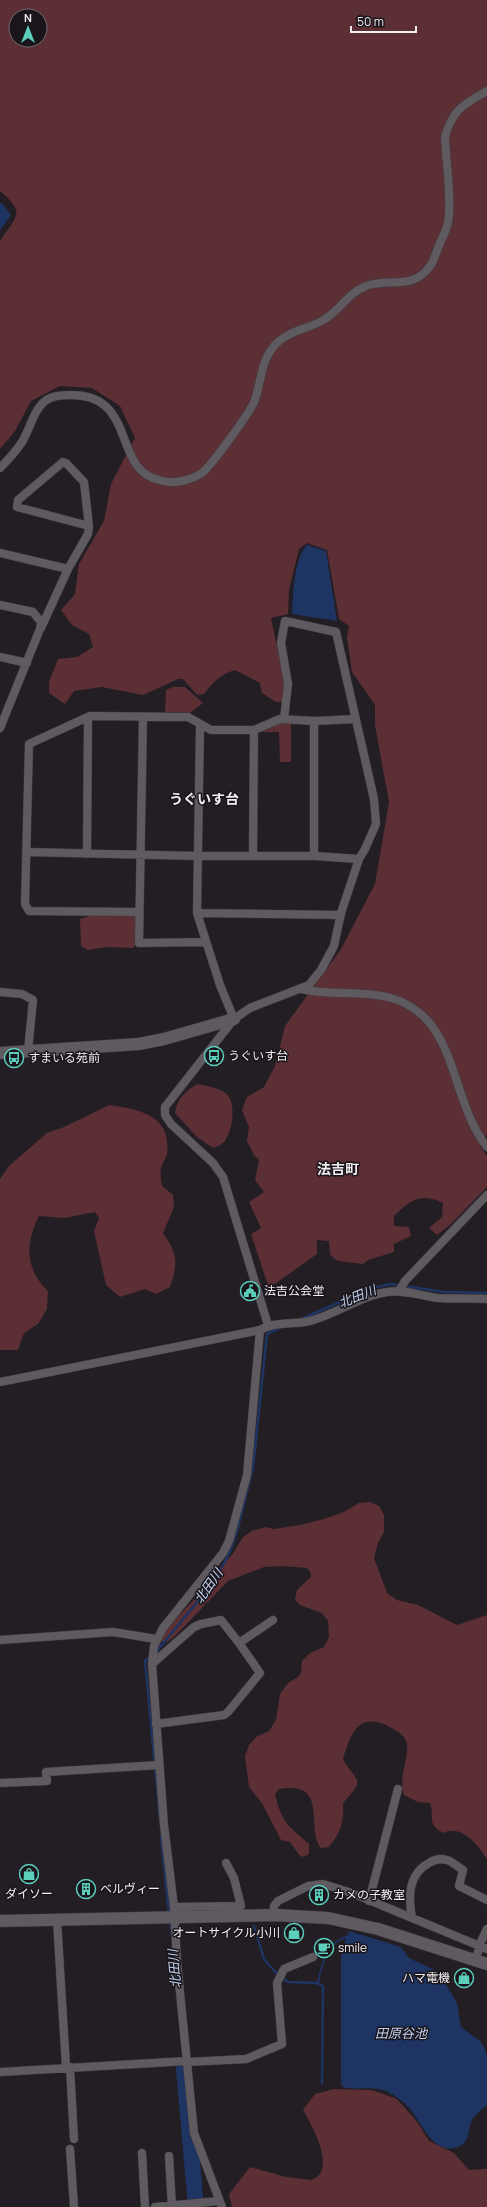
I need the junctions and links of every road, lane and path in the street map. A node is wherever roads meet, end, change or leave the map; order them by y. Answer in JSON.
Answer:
{"nodes":[{"id":1,"x":487,"y":91,"type":"edge"},
{"id":2,"x":0,"y":468,"type":"edge"},
{"id":3,"x":89,"y":526,"type":"junction"},
{"id":4,"x":0,"y":553,"type":"edge"},
{"id":5,"x":68,"y":569,"type":"junction"},
{"id":6,"x":0,"y":604,"type":"edge"},
{"id":7,"x":40,"y":629,"type":"junction"},
{"id":8,"x":0,"y":657,"type":"edge"},
{"id":9,"x":27,"y":663,"type":"junction"},
{"id":10,"x":88,"y":717,"type":"junction"},
{"id":11,"x":143,"y":717,"type":"junction"},
{"id":12,"x":284,"y":719,"type":"junction"},
{"id":13,"x":356,"y":719,"type":"junction"},
{"id":14,"x":314,"y":720,"type":"junction"},
{"id":15,"x":200,"y":724,"type":"junction"},
{"id":16,"x":0,"y":728,"type":"edge"},
{"id":17,"x":254,"y":730,"type":"junction"},
{"id":18,"x":27,"y":852,"type":"junction"},
{"id":19,"x":87,"y":854,"type":"junction"},
{"id":20,"x":141,"y":855,"type":"junction"},
{"id":21,"x":198,"y":856,"type":"junction"},
{"id":22,"x":253,"y":856,"type":"junction"},
{"id":23,"x":314,"y":856,"type":"junction"},
{"id":24,"x":359,"y":859,"type":"junction"},
{"id":25,"x":139,"y":912,"type":"junction"},
{"id":26,"x":197,"y":913,"type":"junction"},
{"id":27,"x":341,"y":915,"type":"junction"},
{"id":28,"x":206,"y":942,"type":"junction"},
{"id":29,"x":301,"y":989,"type":"junction"},
{"id":30,"x":0,"y":992,"type":"edge"},
{"id":31,"x":234,"y":1019,"type":"junction"},
{"id":32,"x":28,"y":1051,"type":"junction"},
{"id":33,"x":0,"y":1053,"type":"edge"},
{"id":34,"x":487,"y":1147,"type":"edge"},
{"id":35,"x":487,"y":1195,"type":"edge"},
{"id":36,"x":399,"y":1291,"type":"junction"},
{"id":37,"x":487,"y":1298,"type":"edge"},
{"id":38,"x":268,"y":1325,"type":"junction"},
{"id":39,"x":260,"y":1330,"type":"junction"},
{"id":40,"x":0,"y":1382,"type":"edge"},
{"id":41,"x":273,"y":1620,"type":"dead end"},
{"id":42,"x":0,"y":1640,"type":"edge"},
{"id":43,"x":155,"y":1643,"type":"junction"},
{"id":44,"x":239,"y":1643,"type":"junction"},
{"id":45,"x":152,"y":1661,"type":"junction"},
{"id":46,"x":156,"y":1724,"type":"junction"},
{"id":47,"x":156,"y":1765,"type":"junction"},
{"id":48,"x":0,"y":1783,"type":"edge"},
{"id":49,"x":398,"y":1789,"type":"dead end"},
{"id":50,"x":226,"y":1863,"type":"dead end"},
{"id":51,"x":487,"y":1900,"type":"edge"},
{"id":52,"x":369,"y":1901,"type":"junction"},
{"id":53,"x":172,"y":1915,"type":"junction"},
{"id":54,"x":274,"y":1915,"type":"junction"},
{"id":55,"x":412,"y":1918,"type":"junction"},
{"id":56,"x":57,"y":1920,"type":"junction"},
{"id":57,"x":0,"y":1921,"type":"edge"},
{"id":58,"x":487,"y":1929,"type":"edge"},
{"id":59,"x":483,"y":1948,"type":"edge"},
{"id":60,"x":313,"y":1957,"type":"dead end"},
{"id":61,"x":482,"y":1963,"type":"edge"},
{"id":62,"x":187,"y":2062,"type":"junction"},
{"id":63,"x":68,"y":2067,"type":"junction"},
{"id":64,"x":0,"y":2072,"type":"edge"},
{"id":65,"x":74,"y":2138,"type":"dead end"},
{"id":66,"x":70,"y":2149,"type":"dead end"},
{"id":67,"x":142,"y":2153,"type":"dead end"},
{"id":68,"x":169,"y":2156,"type":"dead end"},
{"id":69,"x":221,"y":2204,"type":"edge"},
{"id":70,"x":172,"y":2206,"type":"edge"},
{"id":71,"x":74,"y":2207,"type":"edge"},
{"id":72,"x":145,"y":2207,"type":"edge"},
{"id":73,"x":155,"y":2207,"type":"edge"}],
"edges":[{"from":1,"to":2,"type":"street"},
{"from":3,"to":3,"type":"street"},
{"from":3,"to":5,"type":"street"},
{"from":4,"to":5,"type":"street"},
{"from":5,"to":7,"type":"street"},
{"from":6,"to":7,"type":"street"},
{"from":7,"to":9,"type":"street"},
{"from":8,"to":9,"type":"street"},
{"from":9,"to":16,"type":"street"},
{"from":10,"to":11,"type":"street"},
{"from":10,"to":18,"type":"street"},
{"from":10,"to":19,"type":"street"},
{"from":11,"to":15,"type":"street"},
{"from":11,"to":20,"type":"street"},
{"from":12,"to":13,"type":"street"},
{"from":12,"to":14,"type":"street"},
{"from":12,"to":17,"type":"street"},
{"from":13,"to":14,"type":"street"},
{"from":13,"to":24,"type":"street"},
{"from":14,"to":23,"type":"street"},
{"from":15,"to":17,"type":"street"},
{"from":15,"to":21,"type":"street"},
{"from":17,"to":22,"type":"street"},
{"from":18,"to":19,"type":"street"},
{"from":18,"to":25,"type":"street"},
{"from":19,"to":20,"type":"street"},
{"from":20,"to":21,"type":"street"},
{"from":20,"to":25,"type":"street"},
{"from":21,"to":22,"type":"street"},
{"from":21,"to":26,"type":"street"},
{"from":22,"to":23,"type":"street"},
{"from":23,"to":24,"type":"street"},
{"from":24,"to":27,"type":"street"},
{"from":25,"to":28,"type":"street"},
{"from":26,"to":27,"type":"street"},
{"from":26,"to":28,"type":"street"},
{"from":27,"to":29,"type":"street"},
{"from":28,"to":31,"type":"street"},
{"from":29,"to":31,"type":"street"},
{"from":29,"to":34,"type":"street"},
{"from":30,"to":32,"type":"street"},
{"from":31,"to":32,"type":"street"},
{"from":31,"to":38,"type":"street"},
{"from":32,"to":33,"type":"street"},
{"from":35,"to":36,"type":"street"},
{"from":36,"to":37,"type":"street"},
{"from":36,"to":38,"type":"street"},
{"from":38,"to":39,"type":"street"},
{"from":39,"to":40,"type":"street"},
{"from":39,"to":43,"type":"street"},
{"from":41,"to":44,"type":"street"},
{"from":42,"to":43,"type":"street"},
{"from":43,"to":45,"type":"street"},
{"from":44,"to":45,"type":"street"},
{"from":44,"to":46,"type":"street"},
{"from":45,"to":46,"type":"street"},
{"from":46,"to":47,"type":"street"},
{"from":47,"to":48,"type":"street"},
{"from":47,"to":53,"type":"street"},
{"from":49,"to":52,"type":"street"},
{"from":50,"to":53,"type":"street"},
{"from":51,"to":55,"type":"street"},
{"from":52,"to":54,"type":"street"},
{"from":52,"to":55,"type":"street"},
{"from":53,"to":54,"type":"street"},
{"from":53,"to":56,"type":"street"},
{"from":53,"to":62,"type":"street"},
{"from":54,"to":61,"type":"street"},
{"from":55,"to":59,"type":"street"},
{"from":56,"to":57,"type":"street"},
{"from":56,"to":63,"type":"street"},
{"from":58,"to":59,"type":"street"},
{"from":59,"to":61,"type":"street"},
{"from":60,"to":62,"type":"street"},
{"from":62,"to":63,"type":"street"},
{"from":62,"to":69,"type":"street"},
{"from":63,"to":64,"type":"street"},
{"from":63,"to":65,"type":"street"},
{"from":66,"to":71,"type":"street"},
{"from":67,"to":72,"type":"street"},
{"from":68,"to":70,"type":"street"},
{"from":69,"to":70,"type":"street"},
{"from":70,"to":73,"type":"street"}]}
